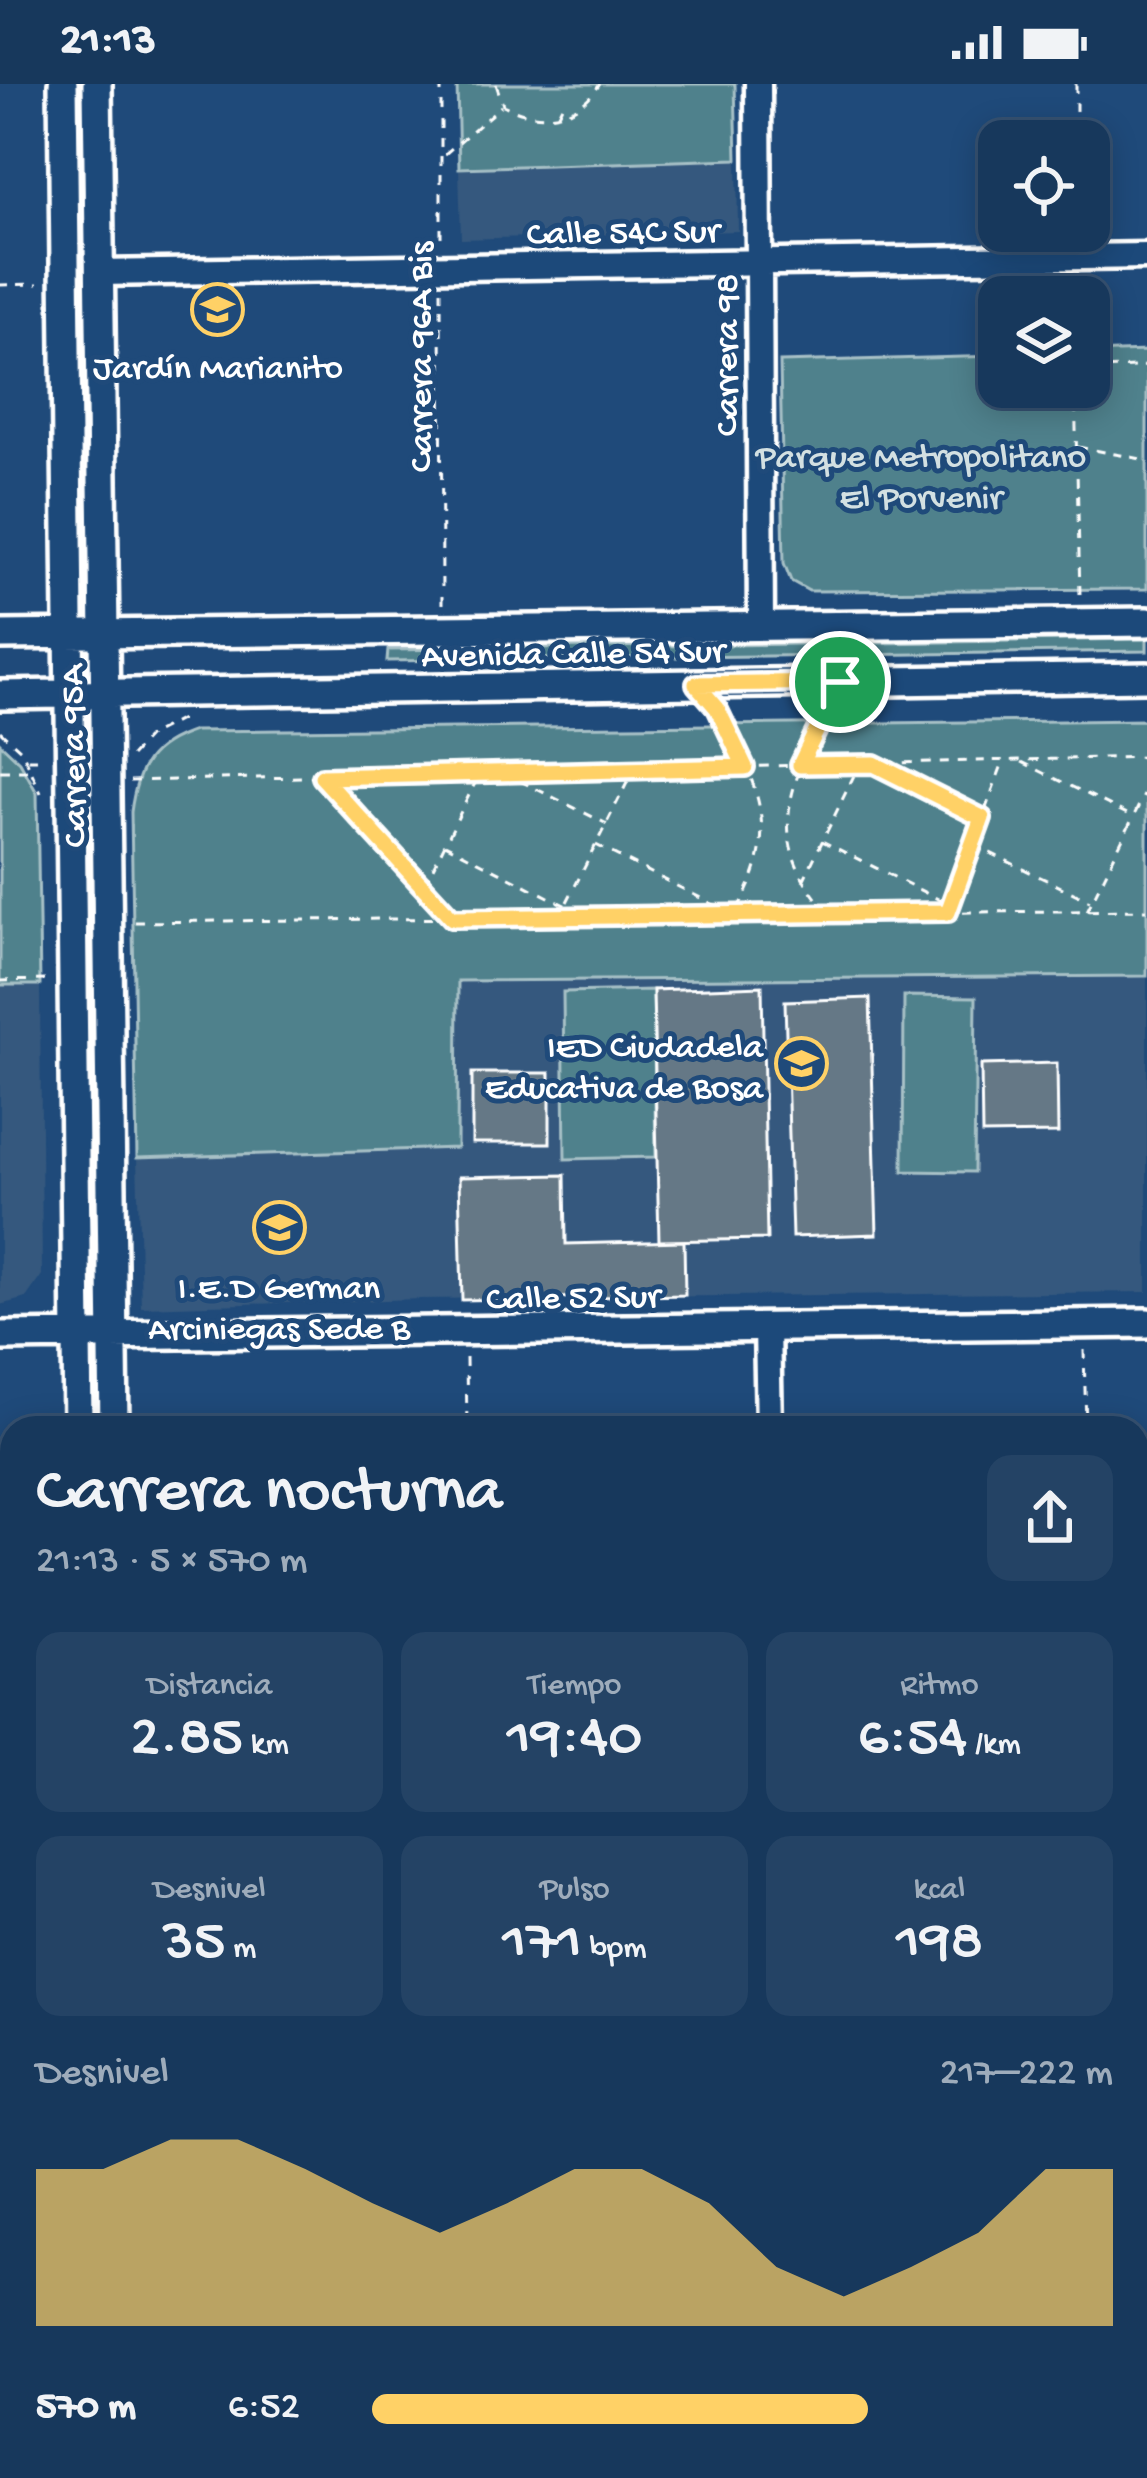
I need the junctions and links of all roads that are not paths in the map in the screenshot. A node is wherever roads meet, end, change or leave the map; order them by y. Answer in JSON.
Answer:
{"nodes":[{"id":1,"x":63,"y":84,"type":"edge"},
{"id":2,"x":97,"y":84,"type":"edge"},
{"id":3,"x":758,"y":84,"type":"edge"},
{"id":4,"x":1147,"y":256,"type":"edge"},
{"id":5,"x":759,"y":262,"type":"junction"},
{"id":6,"x":99,"y":273,"type":"junction"},
{"id":7,"x":1147,"y":622,"type":"edge"},
{"id":8,"x":760,"y":626,"type":"junction"},
{"id":9,"x":69,"y":634,"type":"junction"},
{"id":10,"x":104,"y":634,"type":"junction"},
{"id":11,"x":0,"y":635,"type":"edge"},
{"id":12,"x":1147,"y":677,"type":"edge"},
{"id":13,"x":105,"y":693,"type":"junction"},
{"id":14,"x":70,"y":694,"type":"junction"},
{"id":15,"x":0,"y":695,"type":"edge"},
{"id":16,"x":1147,"y":1323,"type":"edge"},
{"id":17,"x":767,"y":1327,"type":"junction"},
{"id":18,"x":77,"y":1335,"type":"junction"},
{"id":19,"x":113,"y":1335,"type":"junction"},
{"id":20,"x":0,"y":1336,"type":"edge"},
{"id":21,"x":78,"y":1416,"type":"edge"},
{"id":22,"x":114,"y":1416,"type":"edge"},
{"id":23,"x":769,"y":1416,"type":"edge"}],
"edges":[{"from":1,"to":9,"type":"street","name":"Carrera 95A"},
{"from":2,"to":6,"type":"street","name":"Carrera 95A"},
{"from":3,"to":5,"type":"street","name":"Carrera 98"},
{"from":4,"to":5,"type":"street","name":"Calle 54C Sur"},
{"from":5,"to":6,"type":"street","name":"Calle 54C Sur"},
{"from":5,"to":8,"type":"street","name":"Carrera 98"},
{"from":6,"to":10,"type":"street","name":"Carrera 95A"},
{"from":7,"to":8,"type":"street","name":"Avenida Calle 54 Sur"},
{"from":8,"to":10,"type":"street","name":"Avenida Calle 54 Sur"},
{"from":9,"to":10,"type":"street","name":"Avenida Calle 54 Sur"},
{"from":9,"to":11,"type":"street","name":"Avenida Calle 54 Sur"},
{"from":9,"to":14,"type":"street","name":"Carrera 95A"},
{"from":10,"to":13,"type":"street","name":"Carrera 95A"},
{"from":12,"to":13,"type":"street","name":"Avenida Calle 54 Sur"},
{"from":13,"to":14,"type":"street","name":"Avenida Calle 54 Sur"},
{"from":13,"to":19,"type":"street","name":"Carrera 95A"},
{"from":14,"to":15,"type":"street","name":"Avenida Calle 54 Sur"},
{"from":14,"to":18,"type":"street","name":"Carrera 95A"},
{"from":16,"to":17,"type":"street","name":"Calle 52 Sur"},
{"from":17,"to":19,"type":"street","name":"Calle 52 Sur"},
{"from":17,"to":23,"type":"street"},
{"from":18,"to":19,"type":"street","name":"Calle 52 Sur"},
{"from":18,"to":20,"type":"street","name":"Calle 52 Sur"},
{"from":18,"to":21,"type":"street","name":"Carrera 95A"},
{"from":19,"to":22,"type":"street","name":"Carrera 95A"}]}
